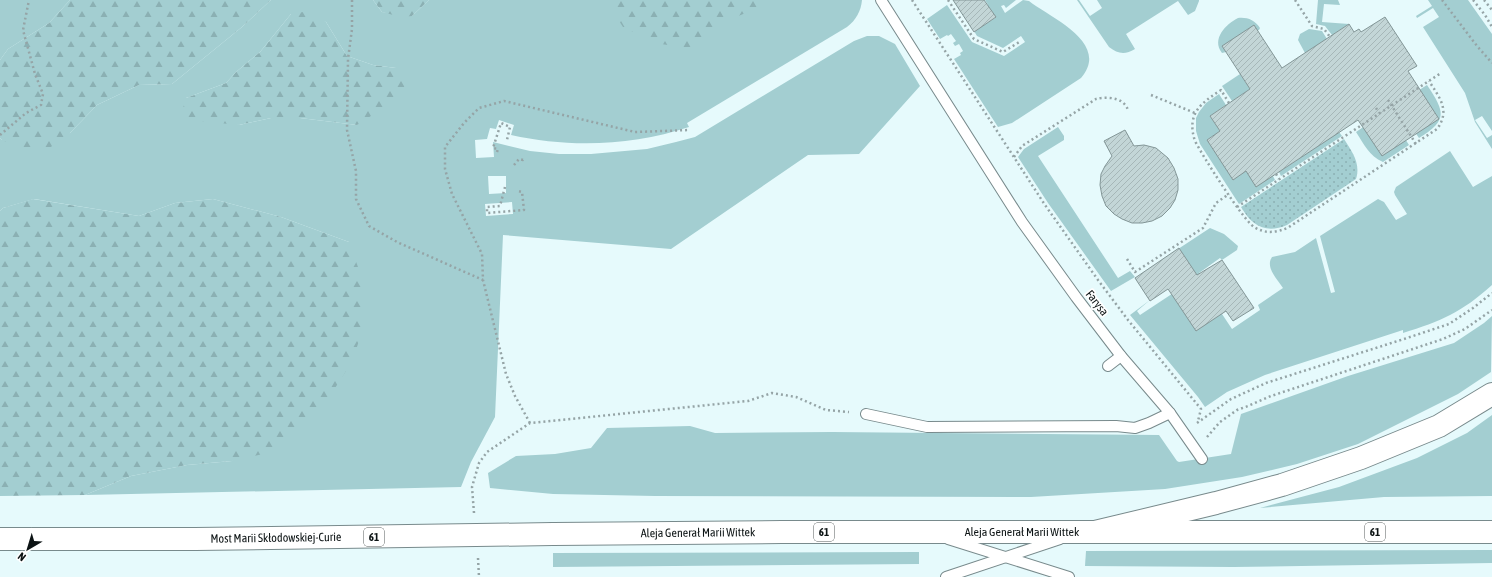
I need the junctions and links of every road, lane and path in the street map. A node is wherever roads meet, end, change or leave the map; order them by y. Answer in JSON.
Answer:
{"nodes":[{"id":1,"x":29,"y":0,"type":"edge"},
{"id":2,"x":352,"y":0,"type":"edge"},
{"id":3,"x":881,"y":0,"type":"edge"},
{"id":4,"x":912,"y":0,"type":"edge"},
{"id":5,"x":948,"y":0,"type":"edge"},
{"id":6,"x":1295,"y":0,"type":"edge"},
{"id":7,"x":1442,"y":0,"type":"edge"},
{"id":8,"x":1473,"y":0,"type":"edge"},
{"id":9,"x":1484,"y":0,"type":"edge"},
{"id":10,"x":1492,"y":10,"type":"edge"},
{"id":11,"x":1492,"y":27,"type":"edge"},
{"id":12,"x":1330,"y":37,"type":"dead end"},
{"id":13,"x":1021,"y":40,"type":"dead end"},
{"id":14,"x":1492,"y":63,"type":"edge"},
{"id":15,"x":1441,"y":73,"type":"dead end"},
{"id":16,"x":1429,"y":81,"type":"junction"},
{"id":17,"x":1151,"y":95,"type":"dead end"},
{"id":18,"x":1388,"y":100,"type":"dead end"},
{"id":19,"x":1229,"y":103,"type":"dead end"},
{"id":20,"x":1391,"y":106,"type":"junction"},
{"id":21,"x":1376,"y":108,"type":"dead end"},
{"id":22,"x":1128,"y":110,"type":"dead end"},
{"id":23,"x":1379,"y":113,"type":"junction"},
{"id":24,"x":1195,"y":114,"type":"junction"},
{"id":25,"x":690,"y":130,"type":"dead end"},
{"id":26,"x":0,"y":135,"type":"edge"},
{"id":27,"x":507,"y":140,"type":"dead end"},
{"id":28,"x":1416,"y":144,"type":"junction"},
{"id":29,"x":497,"y":152,"type":"dead end"},
{"id":30,"x":1014,"y":157,"type":"junction"},
{"id":31,"x":524,"y":158,"type":"dead end"},
{"id":32,"x":514,"y":165,"type":"dead end"},
{"id":33,"x":1276,"y":174,"type":"dead end"},
{"id":34,"x":1279,"y":180,"type":"junction"},
{"id":35,"x":505,"y":187,"type":"dead end"},
{"id":36,"x":518,"y":191,"type":"dead end"},
{"id":37,"x":1229,"y":194,"type":"junction"},
{"id":38,"x":1237,"y":207,"type":"junction"},
{"id":39,"x":1127,"y":259,"type":"dead end"},
{"id":40,"x":483,"y":280,"type":"junction"},
{"id":41,"x":1492,"y":293,"type":"edge"},
{"id":42,"x":1492,"y":310,"type":"edge"},
{"id":43,"x":1121,"y":356,"type":"junction"},
{"id":44,"x":1108,"y":366,"type":"dead end"},
{"id":45,"x":1492,"y":394,"type":"edge"},
{"id":46,"x":1170,"y":413,"type":"junction"},
{"id":47,"x":866,"y":414,"type":"joint"},
{"id":48,"x":1194,"y":416,"type":"dead end"},
{"id":49,"x":530,"y":423,"type":"junction"},
{"id":50,"x":1197,"y":424,"type":"junction"},
{"id":51,"x":1206,"y":437,"type":"dead end"},
{"id":52,"x":1202,"y":459,"type":"dead end"},
{"id":53,"x":475,"y":517,"type":"dead end"},
{"id":54,"x":1089,"y":532,"type":"junction"},
{"id":55,"x":1492,"y":532,"type":"edge"},
{"id":56,"x":925,"y":533,"type":"junction"},
{"id":57,"x":553,"y":534,"type":"joint"},
{"id":58,"x":0,"y":539,"type":"edge"},
{"id":59,"x":478,"y":554,"type":"dead end"},
{"id":60,"x":1006,"y":557,"type":"junction"},
{"id":61,"x":480,"y":577,"type":"edge"},
{"id":62,"x":946,"y":577,"type":"edge"},
{"id":63,"x":1069,"y":577,"type":"edge"}],
"edges":[{"from":1,"to":26,"type":"path"},
{"from":2,"to":40,"type":"path"},
{"from":3,"to":43,"type":"lane","name":"Farysa"},
{"from":4,"to":30,"type":"path"},
{"from":5,"to":13,"type":"path"},
{"from":6,"to":12,"type":"path"},
{"from":7,"to":14,"type":"path"},
{"from":8,"to":11,"type":"path"},
{"from":9,"to":10,"type":"path"},
{"from":15,"to":16,"type":"path"},
{"from":16,"to":20,"type":"path"},
{"from":16,"to":28,"type":"path"},
{"from":17,"to":24,"type":"path"},
{"from":18,"to":20,"type":"path"},
{"from":19,"to":24,"type":"path"},
{"from":20,"to":23,"type":"path"},
{"from":20,"to":28,"type":"path"},
{"from":21,"to":23,"type":"path"},
{"from":22,"to":30,"type":"path"},
{"from":23,"to":34,"type":"path"},
{"from":24,"to":37,"type":"path"},
{"from":25,"to":40,"type":"path"},
{"from":27,"to":29,"type":"path"},
{"from":28,"to":38,"type":"path"},
{"from":30,"to":50,"type":"path"},
{"from":31,"to":32,"type":"path"},
{"from":33,"to":34,"type":"path"},
{"from":34,"to":38,"type":"path"},
{"from":35,"to":36,"type":"path"},
{"from":37,"to":38,"type":"path"},
{"from":37,"to":39,"type":"path"},
{"from":40,"to":49,"type":"path"},
{"from":41,"to":50,"type":"path"},
{"from":42,"to":51,"type":"path"},
{"from":43,"to":44,"type":"lane"},
{"from":43,"to":46,"type":"lane","name":"Farysa"},
{"from":45,"to":54,"type":"main road"},
{"from":46,"to":47,"type":"lane"},
{"from":46,"to":52,"type":"lane","name":"Farysa"},
{"from":47,"to":49,"type":"path"},
{"from":48,"to":50,"type":"path"},
{"from":49,"to":53,"type":"path"},
{"from":54,"to":55,"type":"main road","name":"Aleja Generał Marii Wittek","number":"61"},
{"from":54,"to":56,"type":"main road","name":"Aleja Generał Marii Wittek","number":"61"},
{"from":54,"to":60,"type":"lane"},
{"from":56,"to":57,"type":"main road","name":"Aleja Generał Marii Wittek","number":"61"},
{"from":56,"to":60,"type":"lane"},
{"from":57,"to":58,"type":"main road","name":"Most Marii Skłodowskiej-Curie","number":"61","bridge":true},
{"from":59,"to":61,"type":"path"},
{"from":60,"to":62,"type":"lane"},
{"from":60,"to":63,"type":"lane"}]}
